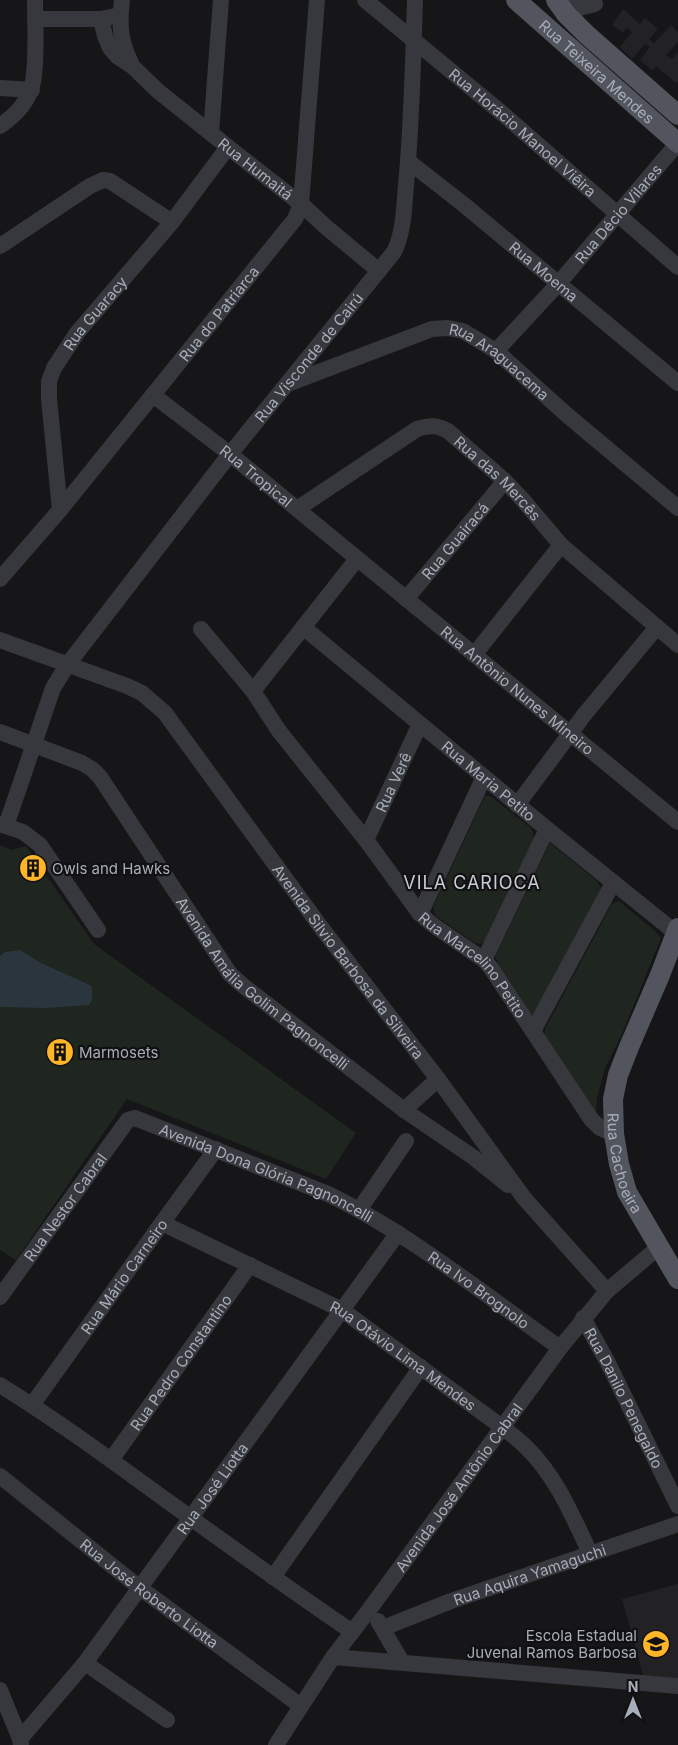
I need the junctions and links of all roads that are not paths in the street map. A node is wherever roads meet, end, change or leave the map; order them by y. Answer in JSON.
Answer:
{"nodes":[{"id":1,"x":35,"y":0,"type":"edge"},
{"id":2,"x":221,"y":0,"type":"edge"},
{"id":3,"x":317,"y":0,"type":"edge"},
{"id":4,"x":365,"y":0,"type":"edge"},
{"id":5,"x":415,"y":0,"type":"edge"},
{"id":6,"x":516,"y":0,"type":"edge"},
{"id":7,"x":556,"y":0,"type":"edge"},
{"id":8,"x":561,"y":0,"type":"edge"},
{"id":9,"x":595,"y":2,"type":"edge"},
{"id":10,"x":121,"y":7,"type":"edge"},
{"id":11,"x":34,"y":19,"type":"junction"},
{"id":12,"x":101,"y":19,"type":"junction"},
{"id":13,"x":586,"y":34,"type":"junction"},
{"id":14,"x":414,"y":41,"type":"junction"},
{"id":15,"x":132,"y":66,"type":"junction"},
{"id":16,"x":0,"y":88,"type":"edge"},
{"id":17,"x":32,"y":90,"type":"junction"},
{"id":18,"x":678,"y":114,"type":"edge"},
{"id":19,"x":647,"y":118,"type":"junction"},
{"id":20,"x":0,"y":126,"type":"edge"},
{"id":21,"x":211,"y":133,"type":"junction"},
{"id":22,"x":678,"y":143,"type":"edge"},
{"id":23,"x":228,"y":147,"type":"junction"},
{"id":24,"x":408,"y":161,"type":"junction"},
{"id":25,"x":301,"y":204,"type":"junction"},
{"id":26,"x":618,"y":214,"type":"junction"},
{"id":27,"x":172,"y":222,"type":"junction"},
{"id":28,"x":0,"y":246,"type":"edge"},
{"id":29,"x":678,"y":267,"type":"edge"},
{"id":30,"x":379,"y":271,"type":"junction"},
{"id":31,"x":558,"y":284,"type":"junction"},
{"id":32,"x":496,"y":351,"type":"junction"},
{"id":33,"x":678,"y":383,"type":"edge"},
{"id":34,"x":288,"y":384,"type":"junction"},
{"id":35,"x":153,"y":395,"type":"junction"},
{"id":36,"x":230,"y":454,"type":"junction"},
{"id":37,"x":505,"y":481,"type":"junction"},
{"id":38,"x":678,"y":508,"type":"edge"},
{"id":39,"x":297,"y":509,"type":"junction"},
{"id":40,"x":60,"y":510,"type":"junction"},
{"id":41,"x":561,"y":545,"type":"junction"},
{"id":42,"x":357,"y":559,"type":"junction"},
{"id":43,"x":0,"y":578,"type":"edge"},
{"id":44,"x":406,"y":600,"type":"junction"},
{"id":45,"x":303,"y":627,"type":"junction"},
{"id":46,"x":657,"y":627,"type":"junction"},
{"id":47,"x":201,"y":629,"type":"dead end"},
{"id":48,"x":0,"y":640,"type":"edge"},
{"id":49,"x":678,"y":645,"type":"edge"},
{"id":50,"x":474,"y":655,"type":"junction"},
{"id":51,"x":68,"y":664,"type":"junction"},
{"id":52,"x":253,"y":691,"type":"junction"},
{"id":53,"x":420,"y":724,"type":"junction"},
{"id":54,"x":0,"y":732,"type":"edge"},
{"id":55,"x":572,"y":734,"type":"junction"},
{"id":56,"x":33,"y":745,"type":"junction"},
{"id":57,"x":484,"y":777,"type":"junction"},
{"id":58,"x":517,"y":805,"type":"junction"},
{"id":59,"x":678,"y":822,"type":"edge"},
{"id":60,"x":3,"y":825,"type":"edge"},
{"id":61,"x":547,"y":829,"type":"junction"},
{"id":62,"x":366,"y":840,"type":"junction"},
{"id":63,"x":613,"y":884,"type":"junction"},
{"id":64,"x":420,"y":914,"type":"junction"},
{"id":65,"x":98,"y":930,"type":"dead end"},
{"id":66,"x":677,"y":930,"type":"edge"},
{"id":67,"x":484,"y":960,"type":"junction"},
{"id":68,"x":534,"y":1031,"type":"junction"},
{"id":69,"x":438,"y":1079,"type":"junction"},
{"id":70,"x":404,"y":1110,"type":"junction"},
{"id":71,"x":131,"y":1118,"type":"joint"},
{"id":72,"x":614,"y":1134,"type":"junction"},
{"id":73,"x":406,"y":1141,"type":"dead end"},
{"id":74,"x":216,"y":1149,"type":"junction"},
{"id":75,"x":524,"y":1198,"type":"junction"},
{"id":76,"x":359,"y":1210,"type":"junction"},
{"id":77,"x":162,"y":1223,"type":"junction"},
{"id":78,"x":398,"y":1233,"type":"junction"},
{"id":79,"x":660,"y":1246,"type":"junction"},
{"id":80,"x":250,"y":1265,"type":"junction"},
{"id":81,"x":678,"y":1279,"type":"edge"},
{"id":82,"x":608,"y":1291,"type":"junction"},
{"id":83,"x":0,"y":1297,"type":"edge"},
{"id":84,"x":342,"y":1310,"type":"junction"},
{"id":85,"x":583,"y":1318,"type":"junction"},
{"id":86,"x":560,"y":1348,"type":"junction"},
{"id":87,"x":421,"y":1367,"type":"junction"},
{"id":88,"x":0,"y":1386,"type":"edge"},
{"id":89,"x":32,"y":1405,"type":"junction"},
{"id":90,"x":502,"y":1427,"type":"junction"},
{"id":91,"x":111,"y":1460,"type":"junction"},
{"id":92,"x":0,"y":1476,"type":"edge"},
{"id":93,"x":678,"y":1506,"type":"edge"},
{"id":94,"x":191,"y":1518,"type":"junction"},
{"id":95,"x":678,"y":1524,"type":"edge"},
{"id":96,"x":590,"y":1553,"type":"junction"},
{"id":97,"x":273,"y":1577,"type":"junction"},
{"id":98,"x":140,"y":1588,"type":"junction"},
{"id":99,"x":369,"y":1610,"type":"junction"},
{"id":100,"x":383,"y":1628,"type":"junction"},
{"id":101,"x":351,"y":1631,"type":"junction"},
{"id":102,"x":333,"y":1657,"type":"junction"},
{"id":103,"x":402,"y":1662,"type":"junction"},
{"id":104,"x":85,"y":1663,"type":"junction"},
{"id":105,"x":678,"y":1686,"type":"edge"},
{"id":106,"x":0,"y":1690,"type":"edge"},
{"id":107,"x":301,"y":1706,"type":"junction"},
{"id":108,"x":167,"y":1720,"type":"dead end"},
{"id":109,"x":20,"y":1742,"type":"edge"},
{"id":110,"x":276,"y":1745,"type":"edge"}],
"edges":[{"from":1,"to":11,"type":"street"},
{"from":2,"to":21,"type":"street"},
{"from":3,"to":25,"type":"street","name":"Rua do Patriarca"},
{"from":4,"to":14,"type":"street","name":"Rua Horácio Manoel Viêira"},
{"from":5,"to":14,"type":"street","name":"Rua Visconde de Cairú"},
{"from":6,"to":19,"type":"main road","name":"Rua Teixeira Mendes"},
{"from":7,"to":13,"type":"main road","name":"Rua Teixeira Mendes"},
{"from":8,"to":9,"type":"street"},
{"from":9,"to":13,"type":"street"},
{"from":10,"to":12,"type":"street"},
{"from":10,"to":15,"type":"street","name":"Rua Humaitá"},
{"from":11,"to":12,"type":"street"},
{"from":11,"to":17,"type":"street"},
{"from":12,"to":15,"type":"street","name":"Rua Humaitá"},
{"from":13,"to":18,"type":"main road","name":"Rua Teixeira Mendes"},
{"from":14,"to":24,"type":"street","name":"Rua Visconde de Cairú"},
{"from":14,"to":26,"type":"street","name":"Rua Horácio Manoel Viêira"},
{"from":15,"to":21,"type":"street","name":"Rua Humaitá"},
{"from":16,"to":17,"type":"street"},
{"from":17,"to":20,"type":"street"},
{"from":18,"to":19,"type":"street"},
{"from":19,"to":22,"type":"main road","name":"Rua Teixeira Mendes"},
{"from":21,"to":23,"type":"street","name":"Rua Humaitá"},
{"from":22,"to":26,"type":"street","name":"Rua Décio Vilares"},
{"from":23,"to":25,"type":"street","name":"Rua Humaitá"},
{"from":23,"to":27,"type":"street","name":"Rua Guaracy"},
{"from":24,"to":30,"type":"street","name":"Rua Visconde de Cairú"},
{"from":24,"to":31,"type":"street","name":"Rua Moema"},
{"from":25,"to":30,"type":"street","name":"Rua Humaitá"},
{"from":25,"to":35,"type":"street","name":"Rua do Patriarca"},
{"from":26,"to":29,"type":"street","name":"Rua Horácio Manoel Viêira"},
{"from":26,"to":31,"type":"street","name":"Rua Décio Vilares"},
{"from":27,"to":28,"type":"street"},
{"from":27,"to":40,"type":"street","name":"Rua Guaracy"},
{"from":30,"to":34,"type":"street","name":"Rua Visconde de Cairú"},
{"from":31,"to":32,"type":"street","name":"Rua Décio Vilares"},
{"from":31,"to":33,"type":"street","name":"Rua Moema"},
{"from":32,"to":34,"type":"street","name":"Rua Araguacema"},
{"from":32,"to":38,"type":"street","name":"Rua Araguacema"},
{"from":34,"to":36,"type":"street","name":"Rua Visconde de Cairú"},
{"from":35,"to":36,"type":"street","name":"Rua Tropical"},
{"from":35,"to":40,"type":"street","name":"Rua do Patriarca"},
{"from":36,"to":39,"type":"street","name":"Rua Tropical"},
{"from":36,"to":51,"type":"street","name":"Rua Visconde de Cairú"},
{"from":37,"to":39,"type":"street","name":"Rua das Mercês"},
{"from":37,"to":41,"type":"street","name":"Rua das Mercês"},
{"from":37,"to":44,"type":"street","name":"Rua Guairacá"},
{"from":39,"to":42,"type":"street","name":"Rua Tropical"},
{"from":40,"to":43,"type":"street","name":"Rua do Patriarca"},
{"from":41,"to":46,"type":"street","name":"Rua das Mercês"},
{"from":41,"to":50,"type":"street"},
{"from":42,"to":44,"type":"street","name":"Rua Antônio Nunes Mineiro"},
{"from":42,"to":45,"type":"street"},
{"from":44,"to":50,"type":"street","name":"Rua Antônio Nunes Mineiro"},
{"from":45,"to":52,"type":"street"},
{"from":45,"to":53,"type":"street","name":"Rua Maria Petito"},
{"from":46,"to":49,"type":"street","name":"Rua das Mercês"},
{"from":46,"to":55,"type":"street"},
{"from":47,"to":52,"type":"street","name":"Rua Marcelino Petito"},
{"from":48,"to":51,"type":"street","name":"Avenida Silvio Barbosa da Silveira"},
{"from":50,"to":55,"type":"street","name":"Rua Antônio Nunes Mineiro"},
{"from":51,"to":56,"type":"street","name":"Rua Visconde de Cairú"},
{"from":51,"to":69,"type":"street","name":"Avenida Silvio Barbosa da Silveira"},
{"from":52,"to":62,"type":"street","name":"Rua Marcelino Petito"},
{"from":53,"to":57,"type":"street","name":"Rua Maria Petito"},
{"from":53,"to":62,"type":"street","name":"Rua Verê"},
{"from":54,"to":56,"type":"street","name":"Avenida Amália Golim Pagnoncelli"},
{"from":55,"to":58,"type":"street"},
{"from":55,"to":59,"type":"street","name":"Rua Antônio Nunes Mineiro"},
{"from":56,"to":60,"type":"street","name":"Rua Visconde de Cairú"},
{"from":56,"to":70,"type":"street","name":"Avenida Amália Golim Pagnoncelli"},
{"from":57,"to":58,"type":"street","name":"Rua Maria Petito"},
{"from":57,"to":64,"type":"street"},
{"from":58,"to":61,"type":"street","name":"Rua Maria Petito"},
{"from":60,"to":65,"type":"street"},
{"from":61,"to":63,"type":"street","name":"Rua Maria Petito"},
{"from":61,"to":67,"type":"street"},
{"from":62,"to":64,"type":"street","name":"Rua Marcelino Petito"},
{"from":63,"to":66,"type":"street","name":"Rua Maria Petito"},
{"from":63,"to":68,"type":"street"},
{"from":64,"to":67,"type":"street","name":"Rua Marcelino Petito"},
{"from":66,"to":72,"type":"main road","name":"Rua Cachoeira"},
{"from":67,"to":68,"type":"street","name":"Rua Marcelino Petito"},
{"from":68,"to":72,"type":"street","name":"Rua Marcelino Petito"},
{"from":69,"to":70,"type":"street"},
{"from":69,"to":75,"type":"street","name":"Avenida Silvio Barbosa da Silveira"},
{"from":70,"to":75,"type":"street","name":"Avenida Amália Golim Pagnoncelli"},
{"from":71,"to":74,"type":"street","name":"Avenida Dona Glória Pagnoncelli"},
{"from":71,"to":83,"type":"street","name":"Rua Nestor Cabral"},
{"from":72,"to":79,"type":"main road","name":"Rua Cachoeira"},
{"from":73,"to":76,"type":"street"},
{"from":74,"to":76,"type":"street","name":"Avenida Dona Glória Pagnoncelli"},
{"from":74,"to":77,"type":"street","name":"Rua Mário Carneiro"},
{"from":75,"to":82,"type":"street","name":"Avenida Silvio Barbosa da Silveira"},
{"from":76,"to":78,"type":"street","name":"Avenida Dona Glória Pagnoncelli"},
{"from":77,"to":80,"type":"street","name":"Rua Otávio Lima Mendes"},
{"from":77,"to":89,"type":"street","name":"Rua Mário Carneiro"},
{"from":78,"to":84,"type":"street","name":"Rua José Liotta"},
{"from":78,"to":86,"type":"street","name":"Rua Ivo Brognolo"},
{"from":79,"to":81,"type":"main road","name":"Rua Cachoeira"},
{"from":79,"to":82,"type":"street","name":"Avenida José Antônio Cabral"},
{"from":80,"to":84,"type":"street","name":"Rua Otávio Lima Mendes"},
{"from":80,"to":91,"type":"street","name":"Rua Pedro Constantino"},
{"from":82,"to":85,"type":"street","name":"Avenida José Antônio Cabral"},
{"from":84,"to":87,"type":"street","name":"Rua Otávio Lima Mendes"},
{"from":84,"to":94,"type":"street","name":"Rua José Liotta"},
{"from":85,"to":86,"type":"street","name":"Avenida José Antônio Cabral"},
{"from":85,"to":93,"type":"street","name":"Rua Danilo Penegaldo"},
{"from":86,"to":90,"type":"street","name":"Avenida José Antônio Cabral"},
{"from":87,"to":90,"type":"street","name":"Rua Otávio Lima Mendes"},
{"from":87,"to":97,"type":"street"},
{"from":88,"to":89,"type":"street"},
{"from":89,"to":91,"type":"street"},
{"from":90,"to":96,"type":"street","name":"Rua Otávio Lima Mendes"},
{"from":90,"to":99,"type":"street","name":"Avenida José Antônio Cabral"},
{"from":91,"to":94,"type":"street"},
{"from":92,"to":98,"type":"street","name":"Rua José Roberto Liotta"},
{"from":94,"to":97,"type":"street"},
{"from":94,"to":98,"type":"street","name":"Rua José Liotta"},
{"from":95,"to":96,"type":"street","name":"Rua Aquira Yamaguchi"},
{"from":96,"to":100,"type":"street","name":"Rua Aquira Yamaguchi"},
{"from":97,"to":101,"type":"street"},
{"from":98,"to":104,"type":"street","name":"Rua José Liotta"},
{"from":98,"to":107,"type":"street","name":"Rua José Roberto Liotta"},
{"from":99,"to":100,"type":"street"},
{"from":99,"to":101,"type":"street","name":"Avenida José Antônio Cabral"},
{"from":100,"to":103,"type":"street"},
{"from":101,"to":102,"type":"street","name":"Avenida José Antônio Cabral"},
{"from":102,"to":103,"type":"street"},
{"from":102,"to":107,"type":"street","name":"Avenida José Antônio Cabral"},
{"from":103,"to":105,"type":"street"},
{"from":104,"to":108,"type":"street"},
{"from":104,"to":109,"type":"street","name":"Rua José Liotta"},
{"from":106,"to":109,"type":"street"},
{"from":107,"to":110,"type":"street","name":"Avenida José Antônio Cabral"}]}
